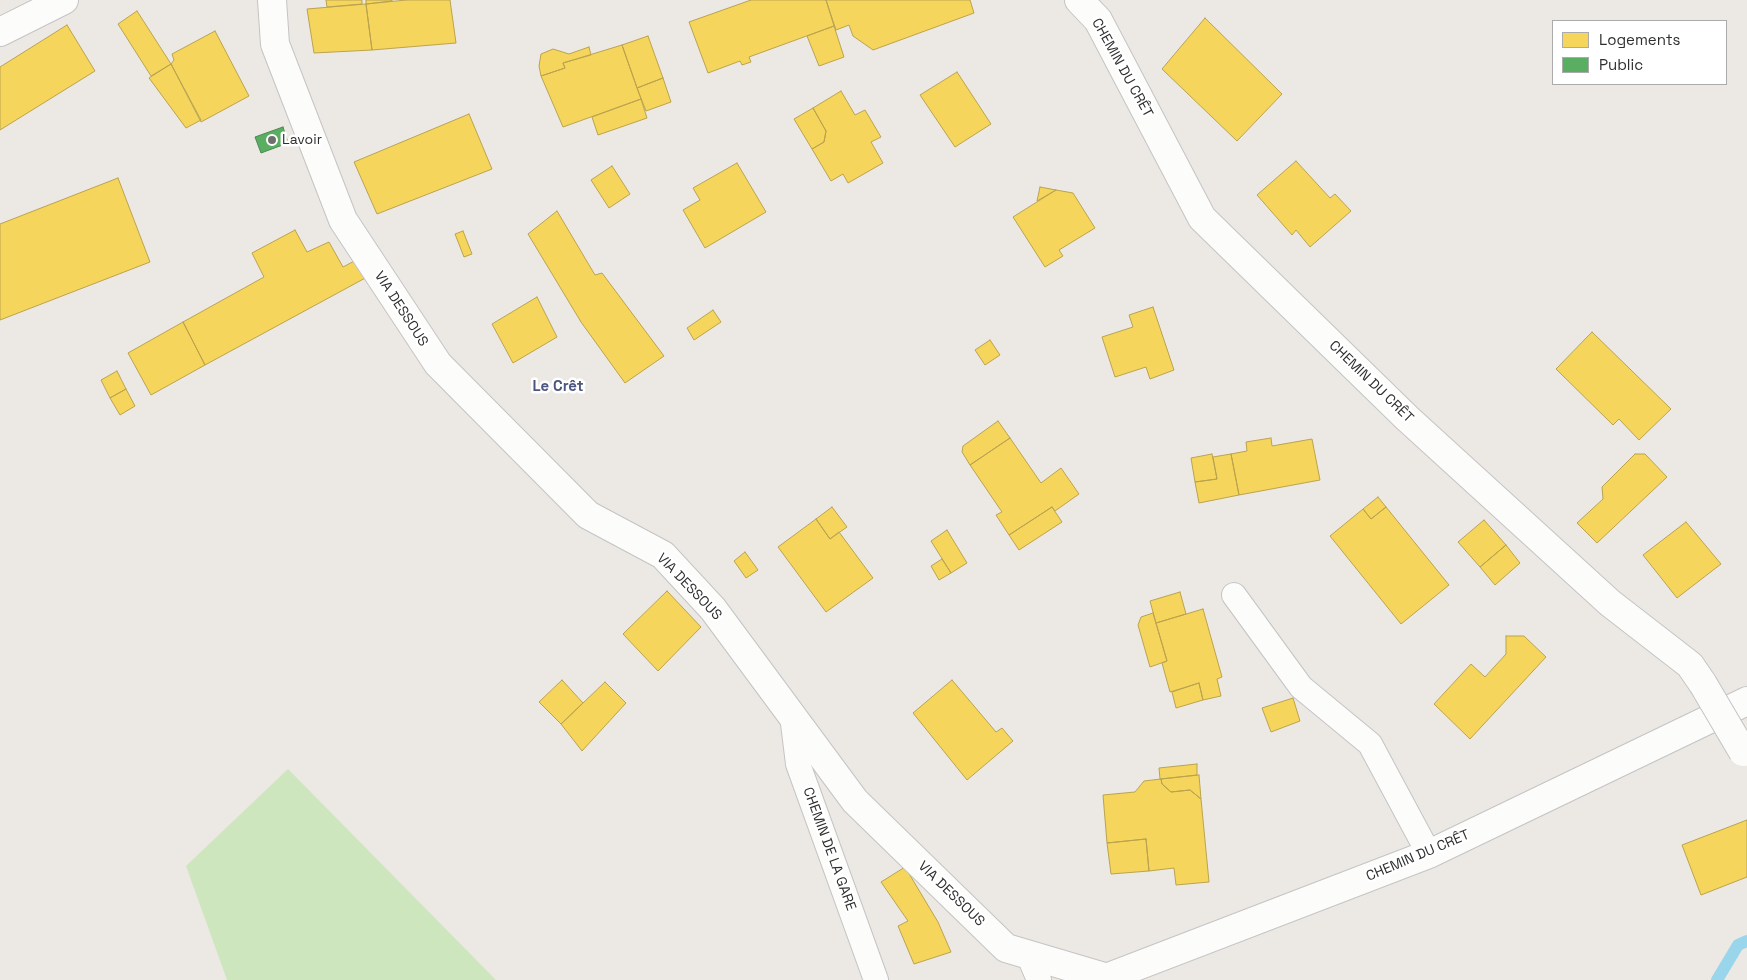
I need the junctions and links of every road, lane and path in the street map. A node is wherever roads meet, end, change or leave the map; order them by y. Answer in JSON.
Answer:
{"nodes":[{"id":1,"x":64,"y":0,"type":"edge"},
{"id":2,"x":272,"y":0,"type":"edge"},
{"id":3,"x":1079,"y":0,"type":"edge"},
{"id":4,"x":0,"y":32,"type":"edge"},
{"id":5,"x":1234,"y":595,"type":"dead end"},
{"id":6,"x":1747,"y":701,"type":"edge"},
{"id":7,"x":792,"y":715,"type":"junction"},
{"id":8,"x":1745,"y":755,"type":"edge"},
{"id":9,"x":1429,"y":854,"type":"junction"},
{"id":10,"x":1028,"y":954,"type":"junction"},
{"id":11,"x":1110,"y":979,"type":"edge"},
{"id":12,"x":876,"y":980,"type":"edge"},
{"id":13,"x":1039,"y":980,"type":"edge"}],
"edges":[{"from":1,"to":4,"type":"street"},
{"from":2,"to":7,"type":"street","name":"VIA DESSOUS"},
{"from":3,"to":8,"type":"street","name":"CHEMIN DU CRÊT","bridge":true},
{"from":5,"to":9,"type":"lane"},
{"from":6,"to":9,"type":"street","name":"CHEMIN DU CRÊT"},
{"from":7,"to":10,"type":"street","name":"VIA DESSOUS"},
{"from":7,"to":12,"type":"lane","name":"CHEMIN DE LA GARE"},
{"from":9,"to":11,"type":"street","name":"CHEMIN DU CRÊT"},
{"from":10,"to":11,"type":"street","name":"VIA DESSOUS"},
{"from":10,"to":13,"type":"lane"}]}
